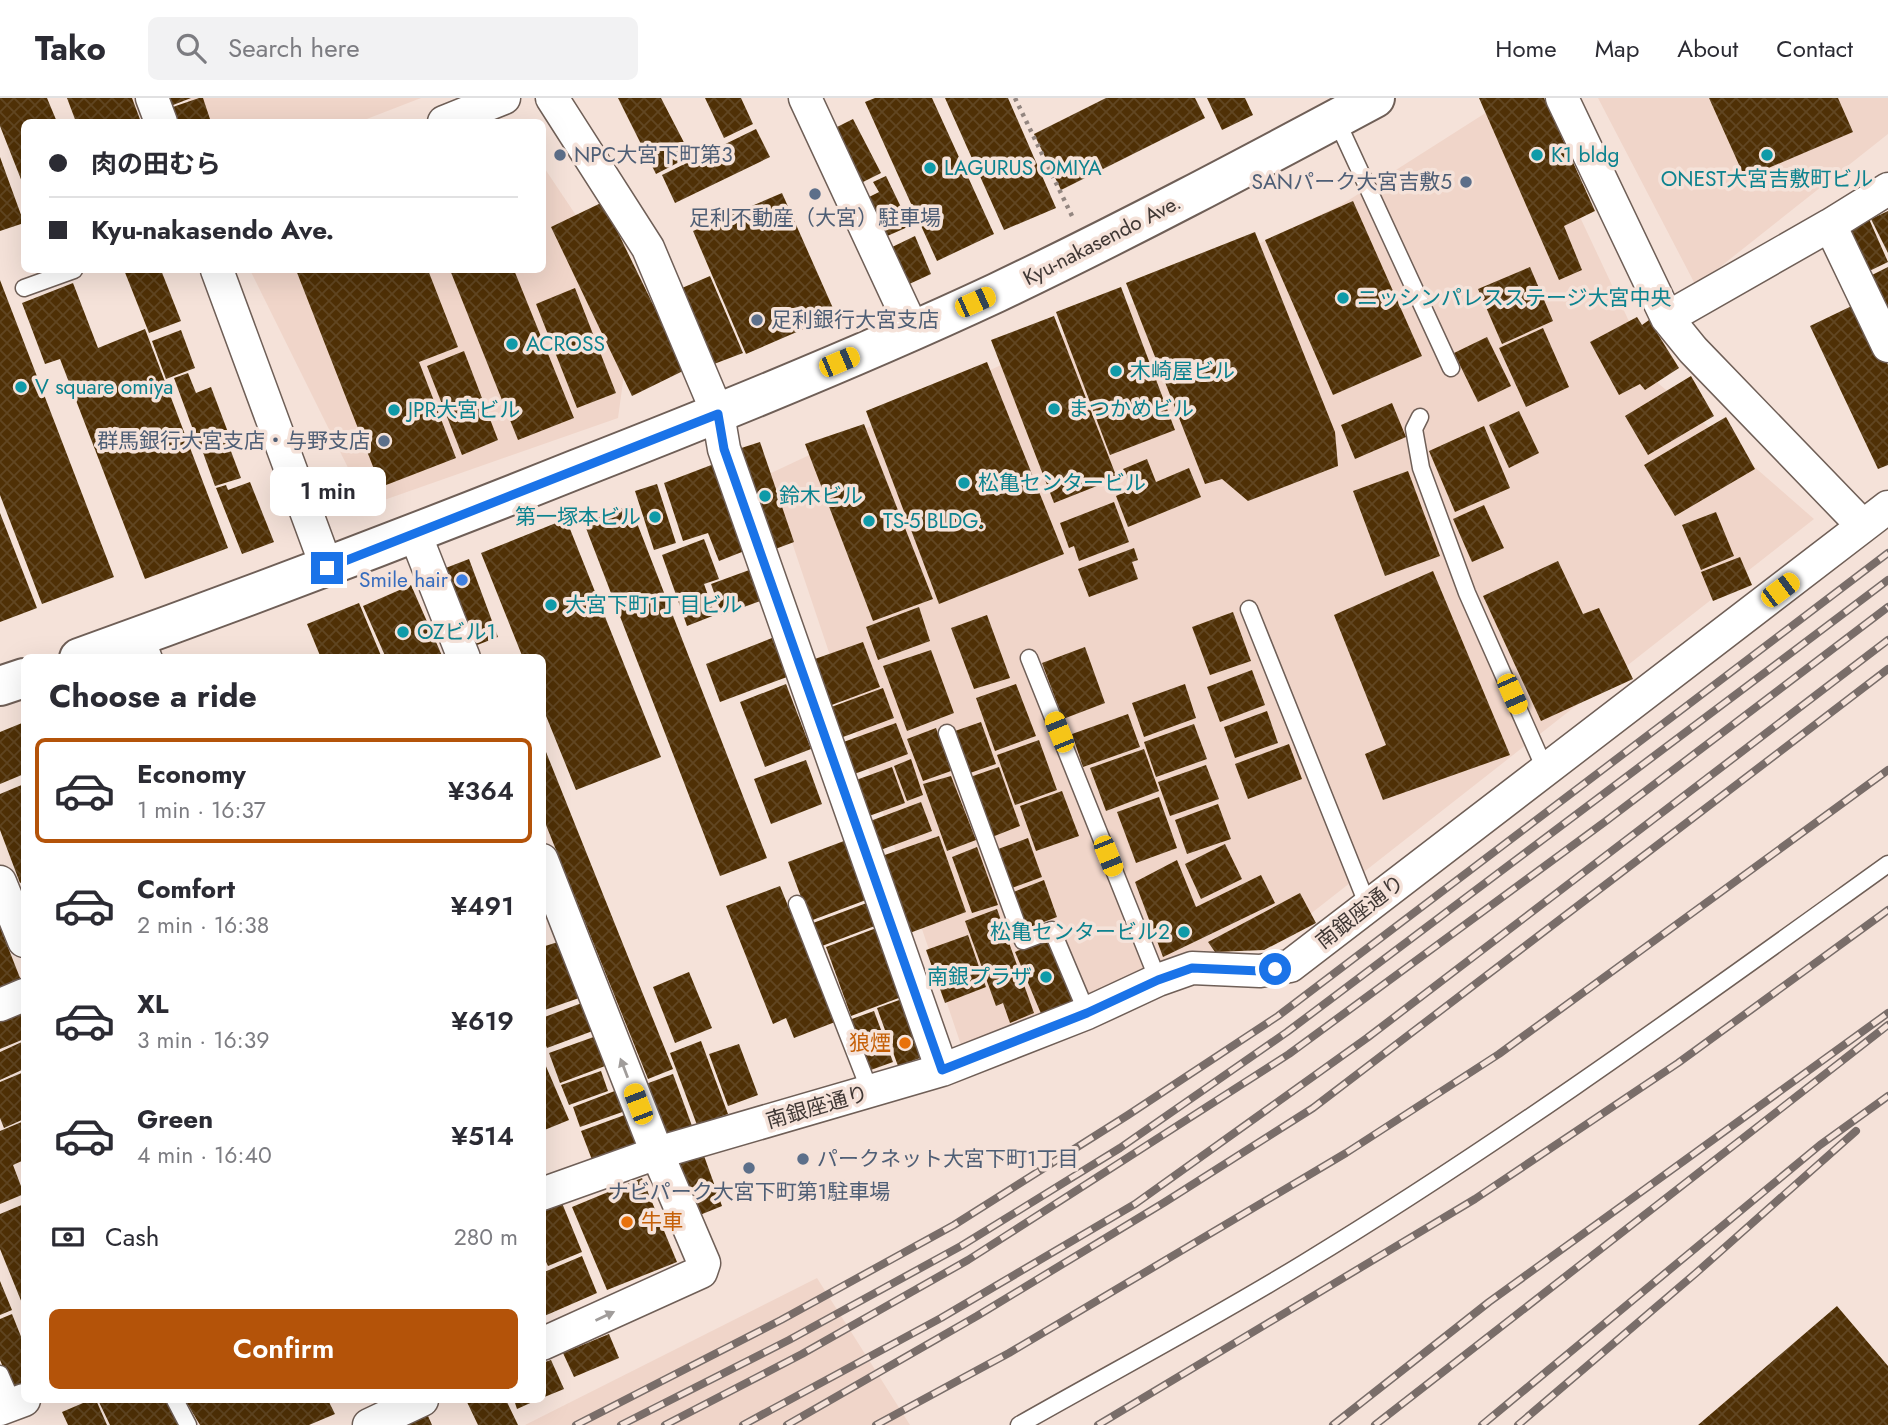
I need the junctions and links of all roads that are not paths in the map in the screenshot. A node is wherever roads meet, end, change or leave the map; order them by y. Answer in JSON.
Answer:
{"nodes":[{"id":1,"x":152,"y":98,"type":"edge"},
{"id":2,"x":504,"y":98,"type":"edge"},
{"id":3,"x":552,"y":98,"type":"edge"},
{"id":4,"x":805,"y":98,"type":"edge"},
{"id":5,"x":1562,"y":98,"type":"edge"},
{"id":6,"x":1359,"y":105,"type":"edge"},
{"id":7,"x":160,"y":119,"type":"edge"},
{"id":8,"x":452,"y":119,"type":"edge"},
{"id":9,"x":1888,"y":189,"type":"edge"},
{"id":10,"x":1830,"y":225,"type":"junction"},
{"id":11,"x":66,"y":273,"type":"edge"},
{"id":12,"x":218,"y":273,"type":"edge"},
{"id":13,"x":24,"y":288,"type":"dead end"},
{"id":14,"x":1667,"y":318,"type":"junction"},
{"id":15,"x":913,"y":330,"type":"junction"},
{"id":16,"x":1888,"y":346,"type":"edge"},
{"id":17,"x":1451,"y":368,"type":"dead end"},
{"id":18,"x":718,"y":414,"type":"junction"},
{"id":19,"x":1420,"y":417,"type":"dead end"},
{"id":20,"x":1888,"y":507,"type":"edge"},
{"id":21,"x":1863,"y":526,"type":"junction"},
{"id":22,"x":415,"y":534,"type":"junction"},
{"id":23,"x":327,"y":568,"type":"junction"},
{"id":24,"x":1249,"y":609,"type":"dead end"},
{"id":25,"x":149,"y":646,"type":"edge"},
{"id":26,"x":102,"y":654,"type":"edge"},
{"id":27,"x":462,"y":654,"type":"edge"},
{"id":28,"x":1029,"y":658,"type":"dead end"},
{"id":29,"x":21,"y":679,"type":"edge"},
{"id":30,"x":0,"y":687,"type":"edge"},
{"id":31,"x":947,"y":733,"type":"dead end"},
{"id":32,"x":1545,"y":769,"type":"junction"},
{"id":33,"x":1888,"y":864,"type":"edge"},
{"id":34,"x":546,"y":870,"type":"edge"},
{"id":35,"x":0,"y":882,"type":"edge"},
{"id":36,"x":797,"y":904,"type":"dead end"},
{"id":37,"x":1368,"y":906,"type":"junction"},
{"id":38,"x":21,"y":934,"type":"edge"},
{"id":39,"x":1158,"y":980,"type":"junction"},
{"id":40,"x":21,"y":996,"type":"edge"},
{"id":41,"x":0,"y":1005,"type":"edge"},
{"id":42,"x":1087,"y":1013,"type":"junction"},
{"id":43,"x":942,"y":1070,"type":"junction"},
{"id":44,"x":870,"y":1091,"type":"junction"},
{"id":45,"x":657,"y":1153,"type":"junction"},
{"id":46,"x":546,"y":1193,"type":"edge"},
{"id":47,"x":546,"y":1343,"type":"edge"},
{"id":48,"x":0,"y":1374,"type":"edge"},
{"id":49,"x":177,"y":1403,"type":"edge"},
{"id":50,"x":416,"y":1403,"type":"edge"},
{"id":51,"x":12,"y":1404,"type":"edge"},
{"id":52,"x":188,"y":1425,"type":"edge"},
{"id":53,"x":369,"y":1425,"type":"edge"},
{"id":54,"x":1019,"y":1425,"type":"edge"}],
"edges":[{"from":1,"to":7,"type":"street"},
{"from":2,"to":8,"type":"street"},
{"from":3,"to":18,"type":"street"},
{"from":4,"to":15,"type":"street"},
{"from":5,"to":14,"type":"street"},
{"from":6,"to":15,"type":"main road","name":"Kyu-nakasendo Ave."},
{"from":6,"to":17,"type":"lane"},
{"from":9,"to":10,"type":"street"},
{"from":10,"to":14,"type":"street"},
{"from":10,"to":16,"type":"street"},
{"from":11,"to":13,"type":"lane"},
{"from":12,"to":23,"type":"street"},
{"from":14,"to":21,"type":"street"},
{"from":15,"to":18,"type":"main road","name":"Kyu-nakasendo Ave."},
{"from":18,"to":22,"type":"main road","name":"Kyu-nakasendo Ave."},
{"from":18,"to":43,"type":"street"},
{"from":19,"to":32,"type":"lane"},
{"from":20,"to":21,"type":"street","name":"南銀座通り"},
{"from":21,"to":32,"type":"street","name":"南銀座通り"},
{"from":22,"to":23,"type":"main road","name":"Kyu-nakasendo Ave."},
{"from":22,"to":27,"type":"street"},
{"from":23,"to":25,"type":"main road","name":"Kyu-nakasendo Ave."},
{"from":24,"to":37,"type":"lane"},
{"from":25,"to":26,"type":"main road","name":"Kyu-nakasendo Ave."},
{"from":28,"to":39,"type":"lane"},
{"from":29,"to":30,"type":"main road"},
{"from":31,"to":42,"type":"lane"},
{"from":32,"to":37,"type":"street","name":"南銀座通り"},
{"from":33,"to":54,"type":"lane"},
{"from":45,"to":34,"type":"street","one_way":true},
{"from":35,"to":38,"type":"street"},
{"from":36,"to":44,"type":"lane"},
{"from":37,"to":39,"type":"street","name":"南銀座通り"},
{"from":39,"to":42,"type":"street","name":"南銀座通り"},
{"from":40,"to":41,"type":"street"},
{"from":42,"to":43,"type":"street","name":"南銀座通り"},
{"from":43,"to":44,"type":"street","name":"南銀座通り"},
{"from":44,"to":45,"type":"street","name":"南銀座通り"},
{"from":45,"to":46,"type":"street","name":"南銀座通り"},
{"from":47,"to":45,"type":"street","one_way":true},
{"from":48,"to":51,"type":"lane"},
{"from":49,"to":52,"type":"lane"},
{"from":50,"to":53,"type":"street"}]}
